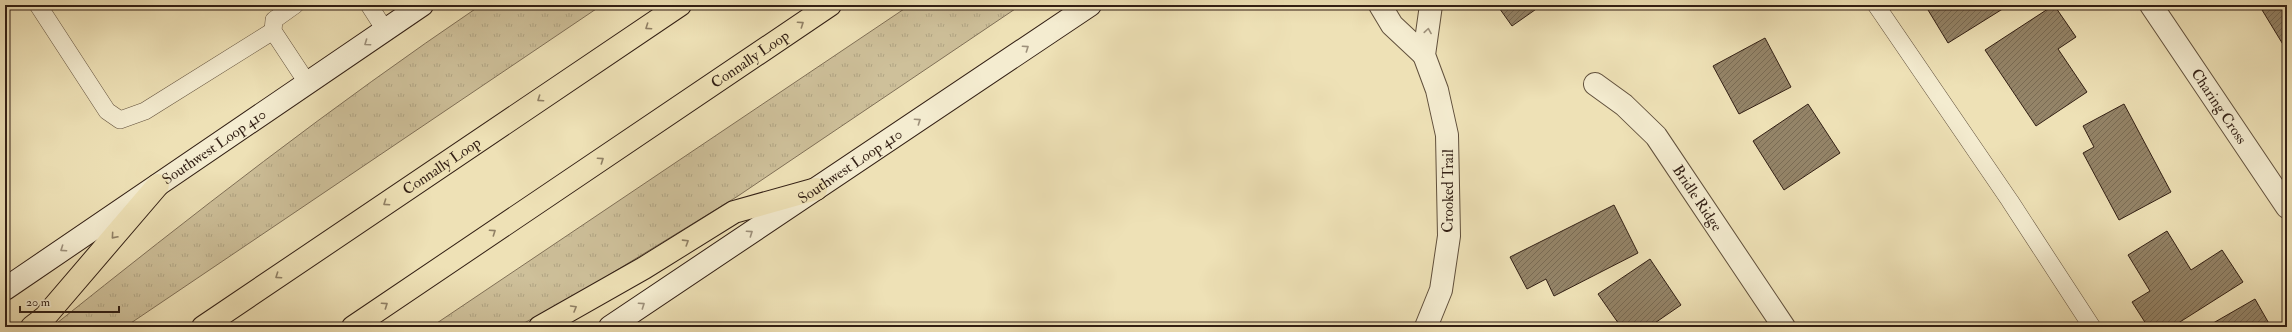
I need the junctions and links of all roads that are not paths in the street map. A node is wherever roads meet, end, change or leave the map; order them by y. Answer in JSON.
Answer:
{"nodes":[{"id":1,"x":38,"y":5,"type":"edge"},
{"id":2,"x":296,"y":5,"type":"edge"},
{"id":3,"x":368,"y":5,"type":"edge"},
{"id":4,"x":422,"y":5,"type":"edge"},
{"id":5,"x":680,"y":5,"type":"edge"},
{"id":6,"x":830,"y":5,"type":"edge"},
{"id":7,"x":1090,"y":5,"type":"edge"},
{"id":8,"x":1380,"y":5,"type":"edge"},
{"id":9,"x":1431,"y":5,"type":"edge"},
{"id":10,"x":1876,"y":5,"type":"edge"},
{"id":11,"x":2151,"y":5,"type":"edge"},
{"id":12,"x":385,"y":30,"type":"junction"},
{"id":13,"x":273,"y":31,"type":"junction"},
{"id":14,"x":1424,"y":55,"type":"junction"},
{"id":15,"x":308,"y":84,"type":"junction"},
{"id":16,"x":1595,"y":84,"type":"dead end"},
{"id":17,"x":158,"y":185,"type":"junction"},
{"id":18,"x":816,"y":189,"type":"junction"},
{"id":19,"x":2287,"y":207,"type":"edge"},
{"id":20,"x":5,"y":289,"type":"edge"},
{"id":21,"x":32,"y":327,"type":"edge"},
{"id":22,"x":203,"y":327,"type":"edge"},
{"id":23,"x":353,"y":327,"type":"edge"},
{"id":24,"x":540,"y":327,"type":"edge"},
{"id":25,"x":610,"y":327,"type":"edge"},
{"id":26,"x":1426,"y":327,"type":"edge"},
{"id":27,"x":1784,"y":327,"type":"edge"},
{"id":28,"x":2092,"y":327,"type":"edge"}],
"edges":[{"from":1,"to":13,"type":"lane"},
{"from":2,"to":13,"type":"lane"},
{"from":3,"to":12,"type":"lane"},
{"from":4,"to":12,"type":"main road","name":"Southwest Loop 410"},
{"from":5,"to":22,"type":"highway","name":"Connally Loop","one_way":true},
{"from":23,"to":6,"type":"highway","name":"Connally Loop","one_way":true},
{"from":18,"to":7,"type":"main road","name":"Southwest Loop 410","one_way":true},
{"from":8,"to":14,"type":"main road","name":"Crooked Trail"},
{"from":14,"to":9,"type":"main road","name":"Crooked Trail","one_way":true},
{"from":10,"to":28,"type":"lane"},
{"from":11,"to":19,"type":"main road","name":"Charing Cross"},
{"from":12,"to":15,"type":"main road","name":"Southwest Loop 410","one_way":true},
{"from":13,"to":15,"type":"lane"},
{"from":14,"to":26,"type":"main road","name":"Crooked Trail"},
{"from":15,"to":17,"type":"main road","name":"Southwest Loop 410"},
{"from":16,"to":27,"type":"main road","name":"Bridle Ridge"},
{"from":17,"to":20,"type":"main road","name":"Southwest Loop 410","one_way":true},
{"from":17,"to":21,"type":"highway","one_way":true},
{"from":24,"to":18,"type":"highway","one_way":true},
{"from":25,"to":18,"type":"main road","name":"Southwest Loop 410","one_way":true}]}
